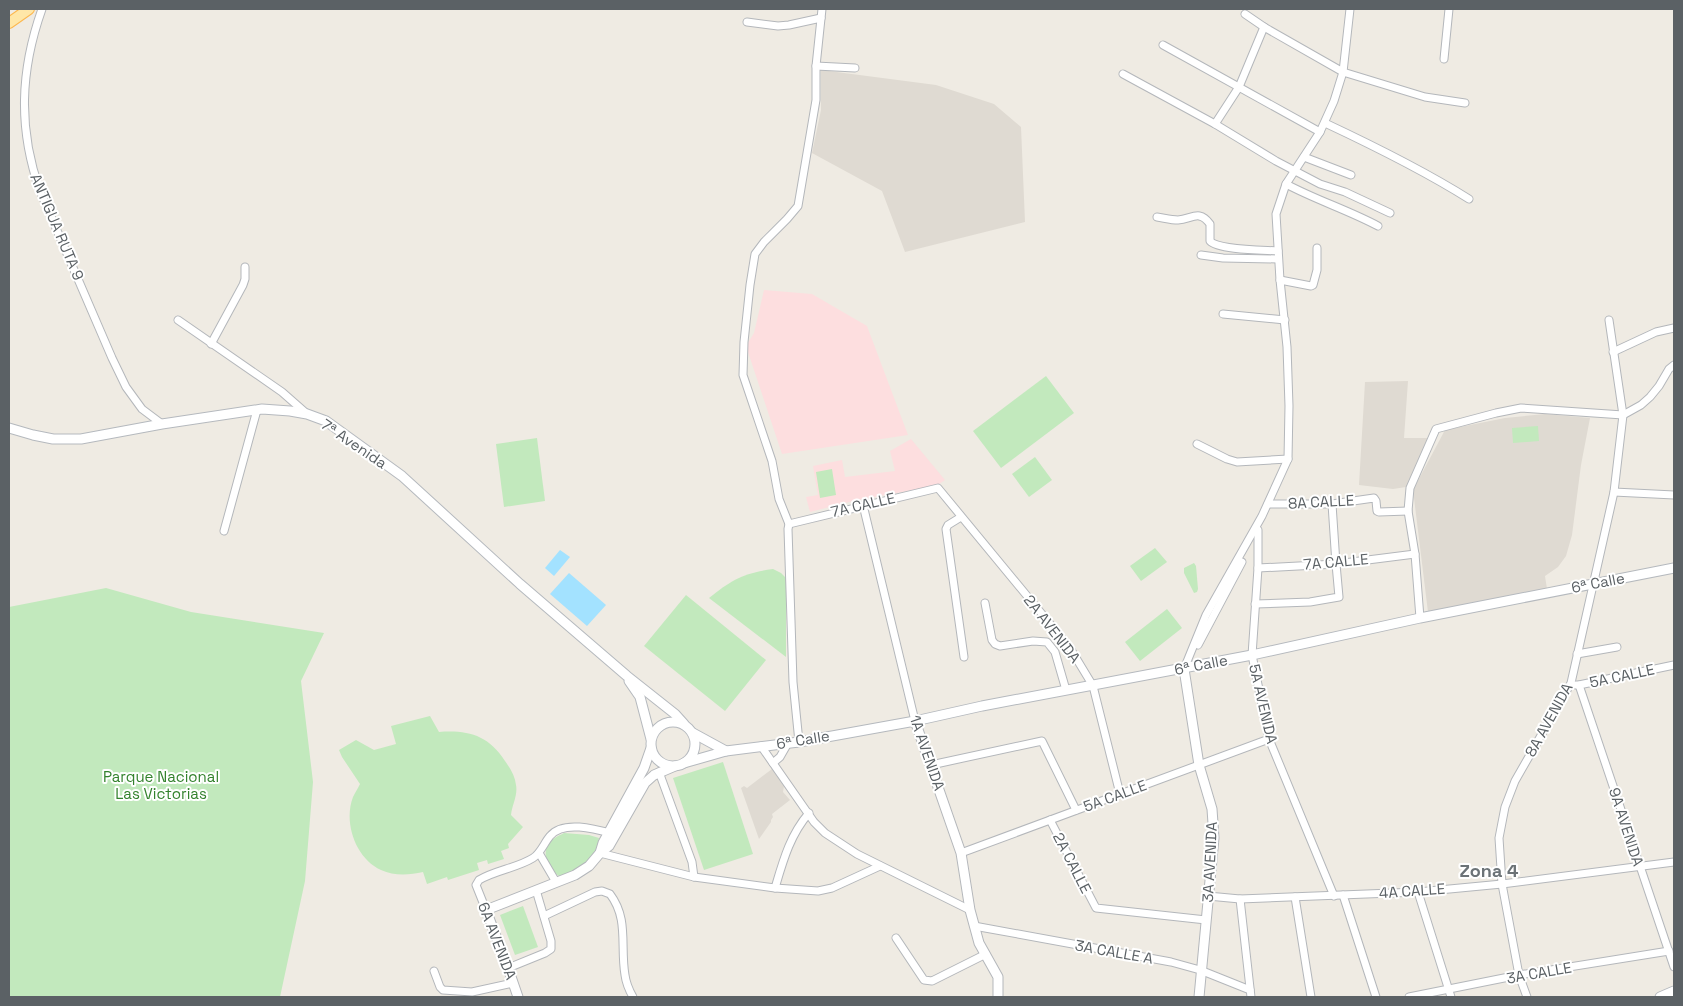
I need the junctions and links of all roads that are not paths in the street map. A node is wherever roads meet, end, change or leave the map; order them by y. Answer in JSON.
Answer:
{"nodes":[{"id":1,"x":29,"y":9,"type":"edge"},
{"id":2,"x":42,"y":9,"type":"edge"},
{"id":3,"x":822,"y":9,"type":"edge"},
{"id":4,"x":1350,"y":9,"type":"edge"},
{"id":5,"x":1449,"y":9,"type":"edge"},
{"id":6,"x":1245,"y":14,"type":"dead end"},
{"id":7,"x":821,"y":18,"type":"junction"},
{"id":8,"x":747,"y":22,"type":"dead end"},
{"id":9,"x":9,"y":23,"type":"edge"},
{"id":10,"x":1264,"y":27,"type":"junction"},
{"id":11,"x":1163,"y":45,"type":"dead end"},
{"id":12,"x":1444,"y":58,"type":"dead end"},
{"id":13,"x":816,"y":66,"type":"junction"},
{"id":14,"x":855,"y":68,"type":"dead end"},
{"id":15,"x":1343,"y":72,"type":"junction"},
{"id":16,"x":1123,"y":74,"type":"dead end"},
{"id":17,"x":1239,"y":87,"type":"junction"},
{"id":18,"x":1465,"y":103,"type":"dead end"},
{"id":19,"x":1325,"y":123,"type":"junction"},
{"id":20,"x":1215,"y":124,"type":"junction"},
{"id":21,"x":1320,"y":132,"type":"junction"},
{"id":22,"x":1304,"y":157,"type":"junction"},
{"id":23,"x":1295,"y":171,"type":"junction"},
{"id":24,"x":1351,"y":175,"type":"dead end"},
{"id":25,"x":1286,"y":184,"type":"junction"},
{"id":26,"x":1469,"y":199,"type":"dead end"},
{"id":27,"x":1390,"y":212,"type":"dead end"},
{"id":28,"x":1157,"y":217,"type":"dead end"},
{"id":29,"x":1378,"y":226,"type":"dead end"},
{"id":30,"x":1317,"y":248,"type":"dead end"},
{"id":31,"x":1201,"y":255,"type":"dead end"},
{"id":32,"x":1278,"y":255,"type":"junction"},
{"id":33,"x":245,"y":267,"type":"dead end"},
{"id":34,"x":1280,"y":280,"type":"junction"},
{"id":35,"x":1223,"y":314,"type":"dead end"},
{"id":36,"x":178,"y":320,"type":"dead end"},
{"id":37,"x":1285,"y":320,"type":"junction"},
{"id":38,"x":1609,"y":320,"type":"dead end"},
{"id":39,"x":1674,"y":328,"type":"edge"},
{"id":40,"x":211,"y":344,"type":"junction"},
{"id":41,"x":1613,"y":352,"type":"junction"},
{"id":42,"x":1674,"y":365,"type":"edge"},
{"id":43,"x":257,"y":410,"type":"junction"},
{"id":44,"x":307,"y":414,"type":"junction"},
{"id":45,"x":1623,"y":415,"type":"junction"},
{"id":46,"x":162,"y":424,"type":"junction"},
{"id":47,"x":9,"y":428,"type":"edge"},
{"id":48,"x":1197,"y":444,"type":"dead end"},
{"id":49,"x":1288,"y":459,"type":"junction"},
{"id":50,"x":938,"y":488,"type":"joint"},
{"id":51,"x":1614,"y":492,"type":"junction"},
{"id":52,"x":1674,"y":495,"type":"edge"},
{"id":53,"x":1268,"y":504,"type":"junction"},
{"id":54,"x":1332,"y":504,"type":"junction"},
{"id":55,"x":863,"y":505,"type":"junction"},
{"id":56,"x":1408,"y":510,"type":"junction"},
{"id":57,"x":1262,"y":516,"type":"junction"},
{"id":58,"x":961,"y":517,"type":"junction"},
{"id":59,"x":789,"y":524,"type":"junction"},
{"id":60,"x":1258,"y":530,"type":"junction"},
{"id":61,"x":224,"y":531,"type":"dead end"},
{"id":62,"x":1415,"y":554,"type":"junction"},
{"id":63,"x":1336,"y":564,"type":"junction"},
{"id":64,"x":1258,"y":568,"type":"junction"},
{"id":65,"x":1674,"y":568,"type":"edge"},
{"id":66,"x":1592,"y":585,"type":"junction"},
{"id":67,"x":985,"y":603,"type":"dead end"},
{"id":68,"x":1255,"y":604,"type":"junction"},
{"id":69,"x":1420,"y":618,"type":"junction"},
{"id":70,"x":1617,"y":647,"type":"dead end"},
{"id":71,"x":1577,"y":654,"type":"junction"},
{"id":72,"x":1252,"y":655,"type":"junction"},
{"id":73,"x":964,"y":656,"type":"dead end"},
{"id":74,"x":1674,"y":665,"type":"edge"},
{"id":75,"x":1184,"y":669,"type":"junction"},
{"id":76,"x":627,"y":676,"type":"junction"},
{"id":77,"x":1571,"y":683,"type":"junction"},
{"id":78,"x":1093,"y":686,"type":"junction"},
{"id":79,"x":1579,"y":686,"type":"junction"},
{"id":80,"x":1066,"y":690,"type":"junction"},
{"id":81,"x":915,"y":721,"type":"junction"},
{"id":82,"x":684,"y":724,"type":"junction"},
{"id":83,"x":693,"y":733,"type":"junction"},
{"id":84,"x":1269,"y":739,"type":"junction"},
{"id":85,"x":799,"y":742,"type":"junction"},
{"id":86,"x":651,"y":743,"type":"junction"},
{"id":87,"x":788,"y":743,"type":"junction"},
{"id":88,"x":761,"y":746,"type":"junction"},
{"id":89,"x":726,"y":751,"type":"junction"},
{"id":90,"x":773,"y":763,"type":"junction"},
{"id":91,"x":679,"y":765,"type":"junction"},
{"id":92,"x":931,"y":765,"type":"junction"},
{"id":93,"x":1199,"y":765,"type":"junction"},
{"id":94,"x":659,"y":772,"type":"junction"},
{"id":95,"x":1120,"y":794,"type":"junction"},
{"id":96,"x":1076,"y":810,"type":"junction"},
{"id":97,"x":809,"y":813,"type":"junction"},
{"id":98,"x":1050,"y":820,"type":"junction"},
{"id":99,"x":612,"y":834,"type":"junction"},
{"id":100,"x":539,"y":853,"type":"junction"},
{"id":101,"x":600,"y":853,"type":"junction"},
{"id":102,"x":961,"y":853,"type":"junction"},
{"id":103,"x":1674,"y":862,"type":"edge"},
{"id":104,"x":880,"y":866,"type":"junction"},
{"id":105,"x":1639,"y":867,"type":"junction"},
{"id":106,"x":694,"y":877,"type":"junction"},
{"id":107,"x":556,"y":882,"type":"junction"},
{"id":108,"x":1502,"y":884,"type":"junction"},
{"id":109,"x":775,"y":888,"type":"junction"},
{"id":110,"x":536,"y":890,"type":"junction"},
{"id":111,"x":1418,"y":892,"type":"junction"},
{"id":112,"x":1343,"y":895,"type":"junction"},
{"id":113,"x":1208,"y":896,"type":"junction"},
{"id":114,"x":1334,"y":896,"type":"junction"},
{"id":115,"x":1295,"y":898,"type":"junction"},
{"id":116,"x":1240,"y":899,"type":"junction"},
{"id":117,"x":486,"y":910,"type":"junction"},
{"id":118,"x":970,"y":910,"type":"junction"},
{"id":119,"x":544,"y":916,"type":"junction"},
{"id":120,"x":1206,"y":920,"type":"junction"},
{"id":121,"x":974,"y":926,"type":"junction"},
{"id":122,"x":896,"y":938,"type":"dead end"},
{"id":123,"x":1668,"y":951,"type":"junction"},
{"id":124,"x":986,"y":954,"type":"junction"},
{"id":125,"x":1674,"y":967,"type":"edge"},
{"id":126,"x":508,"y":968,"type":"junction"},
{"id":127,"x":1200,"y":970,"type":"junction"},
{"id":128,"x":434,"y":971,"type":"dead end"},
{"id":129,"x":1519,"y":975,"type":"junction"},
{"id":130,"x":513,"y":983,"type":"junction"},
{"id":131,"x":1674,"y":991,"type":"edge"},
{"id":132,"x":1251,"y":994,"type":"edge"},
{"id":133,"x":1449,"y":994,"type":"edge"},
{"id":134,"x":518,"y":997,"type":"edge"},
{"id":135,"x":633,"y":997,"type":"edge"},
{"id":136,"x":998,"y":997,"type":"edge"},
{"id":137,"x":1199,"y":997,"type":"edge"},
{"id":138,"x":1311,"y":997,"type":"edge"},
{"id":139,"x":1376,"y":997,"type":"edge"},
{"id":140,"x":1409,"y":997,"type":"edge"},
{"id":141,"x":1527,"y":997,"type":"edge"},
{"id":142,"x":1660,"y":997,"type":"edge"}],
"edges":[{"from":1,"to":9,"type":"main road"},
{"from":2,"to":46,"type":"street","name":"ANTIGUA RUTA 9"},
{"from":3,"to":7,"type":"street"},
{"from":4,"to":15,"type":"street"},
{"from":5,"to":12,"type":"street"},
{"from":6,"to":10,"type":"street"},
{"from":7,"to":8,"type":"street"},
{"from":7,"to":13,"type":"street"},
{"from":10,"to":15,"type":"street"},
{"from":10,"to":17,"type":"street"},
{"from":11,"to":17,"type":"street"},
{"from":13,"to":14,"type":"street"},
{"from":13,"to":59,"type":"street"},
{"from":15,"to":18,"type":"street"},
{"from":15,"to":19,"type":"street"},
{"from":16,"to":20,"type":"street"},
{"from":17,"to":20,"type":"street"},
{"from":17,"to":21,"type":"street"},
{"from":19,"to":21,"type":"street"},
{"from":19,"to":26,"type":"street"},
{"from":20,"to":23,"type":"street"},
{"from":21,"to":22,"type":"street"},
{"from":22,"to":23,"type":"street"},
{"from":22,"to":24,"type":"street"},
{"from":23,"to":25,"type":"street"},
{"from":23,"to":27,"type":"street"},
{"from":25,"to":29,"type":"street"},
{"from":25,"to":32,"type":"street"},
{"from":28,"to":32,"type":"street"},
{"from":30,"to":34,"type":"street"},
{"from":31,"to":32,"type":"street"},
{"from":32,"to":34,"type":"street"},
{"from":33,"to":40,"type":"street"},
{"from":34,"to":37,"type":"street"},
{"from":35,"to":37,"type":"street"},
{"from":36,"to":40,"type":"street"},
{"from":37,"to":49,"type":"street"},
{"from":38,"to":41,"type":"street","name":"8A AVENIDA"},
{"from":39,"to":41,"type":"street"},
{"from":40,"to":44,"type":"street"},
{"from":41,"to":45,"type":"street","name":"8A AVENIDA"},
{"from":42,"to":45,"type":"street"},
{"from":43,"to":44,"type":"main road","name":"7ª Avenida"},
{"from":43,"to":46,"type":"main road","name":"7ª Avenida"},
{"from":43,"to":61,"type":"street"},
{"from":44,"to":76,"type":"main road","name":"7ª Avenida"},
{"from":45,"to":51,"type":"street","name":"8A AVENIDA"},
{"from":45,"to":56,"type":"street"},
{"from":46,"to":47,"type":"main road","name":"7ª Avenida"},
{"from":48,"to":49,"type":"street"},
{"from":49,"to":53,"type":"street"},
{"from":50,"to":55,"type":"street","name":"7A CALLE"},
{"from":50,"to":58,"type":"street","name":"2A AVENIDA"},
{"from":51,"to":52,"type":"street"},
{"from":51,"to":66,"type":"street","name":"8A AVENIDA"},
{"from":53,"to":54,"type":"street","name":"8A CALLE"},
{"from":53,"to":57,"type":"street"},
{"from":54,"to":56,"type":"street","name":"8A CALLE"},
{"from":54,"to":63,"type":"street"},
{"from":55,"to":59,"type":"street","name":"7A CALLE"},
{"from":55,"to":81,"type":"street","name":"1A AVENIDA"},
{"from":56,"to":62,"type":"street"},
{"from":57,"to":60,"type":"street"},
{"from":57,"to":75,"type":"street"},
{"from":58,"to":73,"type":"street"},
{"from":58,"to":78,"type":"street","name":"2A AVENIDA"},
{"from":59,"to":85,"type":"street"},
{"from":60,"to":64,"type":"street","name":"5A AVENIDA"},
{"from":60,"to":75,"type":"street"},
{"from":62,"to":63,"type":"street","name":"7A CALLE"},
{"from":62,"to":69,"type":"street"},
{"from":63,"to":64,"type":"street","name":"7A CALLE"},
{"from":63,"to":68,"type":"street"},
{"from":64,"to":68,"type":"street","name":"5A AVENIDA"},
{"from":65,"to":66,"type":"main road","name":"6ª Calle"},
{"from":66,"to":69,"type":"main road","name":"6ª Calle"},
{"from":66,"to":71,"type":"street","name":"8A AVENIDA"},
{"from":67,"to":80,"type":"street"},
{"from":68,"to":72,"type":"street","name":"5A AVENIDA"},
{"from":69,"to":72,"type":"main road","name":"6ª Calle"},
{"from":70,"to":71,"type":"street"},
{"from":71,"to":77,"type":"street","name":"8A AVENIDA"},
{"from":72,"to":75,"type":"main road","name":"6ª Calle"},
{"from":72,"to":84,"type":"street","name":"5A AVENIDA"},
{"from":74,"to":79,"type":"street","name":"5A CALLE"},
{"from":75,"to":78,"type":"main road","name":"6ª Calle"},
{"from":75,"to":93,"type":"main road","name":"3A AVENIDA"},
{"from":76,"to":82,"type":"main road","name":"7ª Avenida"},
{"from":76,"to":86,"type":"main road","name":"7ª Avenida"},
{"from":77,"to":79,"type":"street","name":"5A CALLE"},
{"from":77,"to":108,"type":"street","name":"8A AVENIDA"},
{"from":78,"to":80,"type":"main road","name":"6ª Calle"},
{"from":78,"to":95,"type":"street","name":"2A AVENIDA"},
{"from":79,"to":105,"type":"street","name":"9A AVENIDA"},
{"from":80,"to":81,"type":"main road","name":"6ª Calle"},
{"from":81,"to":85,"type":"main road","name":"6ª Calle"},
{"from":81,"to":92,"type":"main road","name":"1A AVENIDA"},
{"from":82,"to":83,"type":"main road"},
{"from":82,"to":86,"type":"main road"},
{"from":83,"to":89,"type":"main road"},
{"from":83,"to":91,"type":"main road"},
{"from":84,"to":93,"type":"street","name":"5A CALLE"},
{"from":84,"to":114,"type":"street","name":"5A AVENIDA"},
{"from":85,"to":87,"type":"main road","name":"6ª Calle"},
{"from":86,"to":91,"type":"main road"},
{"from":86,"to":99,"type":"main road"},
{"from":87,"to":88,"type":"main road","name":"6ª Calle"},
{"from":87,"to":90,"type":"street"},
{"from":88,"to":89,"type":"main road","name":"6ª Calle"},
{"from":88,"to":90,"type":"street"},
{"from":89,"to":91,"type":"main road","name":"6ª Calle"},
{"from":90,"to":97,"type":"street"},
{"from":91,"to":94,"type":"main road","name":"6ª Calle"},
{"from":92,"to":96,"type":"street"},
{"from":92,"to":102,"type":"main road","name":"1A AVENIDA"},
{"from":93,"to":95,"type":"street","name":"5A CALLE"},
{"from":93,"to":113,"type":"main road","name":"3A AVENIDA"},
{"from":94,"to":99,"type":"main road"},
{"from":94,"to":106,"type":"street"},
{"from":95,"to":96,"type":"street","name":"5A CALLE"},
{"from":96,"to":98,"type":"street","name":"5A CALLE"},
{"from":97,"to":104,"type":"street"},
{"from":97,"to":109,"type":"street"},
{"from":98,"to":102,"type":"street","name":"5A CALLE"},
{"from":98,"to":120,"type":"street","name":"2A CALLE"},
{"from":99,"to":100,"type":"street"},
{"from":99,"to":101,"type":"main road"},
{"from":100,"to":107,"type":"street"},
{"from":100,"to":117,"type":"street","name":"6A AVENIDA"},
{"from":101,"to":106,"type":"street"},
{"from":101,"to":107,"type":"main road"},
{"from":102,"to":118,"type":"main road","name":"1A AVENIDA"},
{"from":103,"to":105,"type":"street","name":"4A CALLE"},
{"from":104,"to":109,"type":"street"},
{"from":104,"to":118,"type":"street"},
{"from":105,"to":108,"type":"street","name":"4A CALLE"},
{"from":105,"to":123,"type":"street","name":"9A AVENIDA"},
{"from":106,"to":109,"type":"street"},
{"from":107,"to":110,"type":"main road"},
{"from":108,"to":111,"type":"street","name":"4A CALLE"},
{"from":108,"to":129,"type":"street","name":"8A AVENIDA"},
{"from":110,"to":117,"type":"main road"},
{"from":110,"to":119,"type":"street"},
{"from":111,"to":112,"type":"street","name":"4A CALLE"},
{"from":111,"to":133,"type":"street"},
{"from":112,"to":114,"type":"street","name":"4A CALLE"},
{"from":112,"to":139,"type":"street"},
{"from":113,"to":116,"type":"street","name":"4A CALLE"},
{"from":113,"to":120,"type":"main road","name":"3A AVENIDA"},
{"from":114,"to":115,"type":"street","name":"4A CALLE"},
{"from":115,"to":116,"type":"street","name":"4A CALLE"},
{"from":115,"to":138,"type":"street"},
{"from":116,"to":132,"type":"street"},
{"from":117,"to":126,"type":"main road","name":"6A AVENIDA"},
{"from":118,"to":121,"type":"main road","name":"1A AVENIDA"},
{"from":119,"to":126,"type":"street"},
{"from":119,"to":135,"type":"street"},
{"from":120,"to":127,"type":"main road","name":"3A AVENIDA"},
{"from":121,"to":124,"type":"main road","name":"1A AVENIDA"},
{"from":121,"to":127,"type":"street","name":"3A CALLE A"},
{"from":122,"to":124,"type":"street"},
{"from":123,"to":125,"type":"street","name":"9A AVENIDA"},
{"from":123,"to":129,"type":"street","name":"3A CALLE"},
{"from":124,"to":136,"type":"main road","name":"1A AVENIDA"},
{"from":126,"to":130,"type":"main road","name":"6A AVENIDA"},
{"from":127,"to":132,"type":"street","name":"3A CALLE A"},
{"from":127,"to":137,"type":"main road","name":"3A AVENIDA"},
{"from":128,"to":130,"type":"street"},
{"from":129,"to":133,"type":"street","name":"3A CALLE"},
{"from":129,"to":141,"type":"street","name":"8A AVENIDA"},
{"from":130,"to":134,"type":"main road","name":"6A AVENIDA"},
{"from":131,"to":142,"type":"main road"},
{"from":133,"to":140,"type":"street","name":"3A CALLE"}]}
